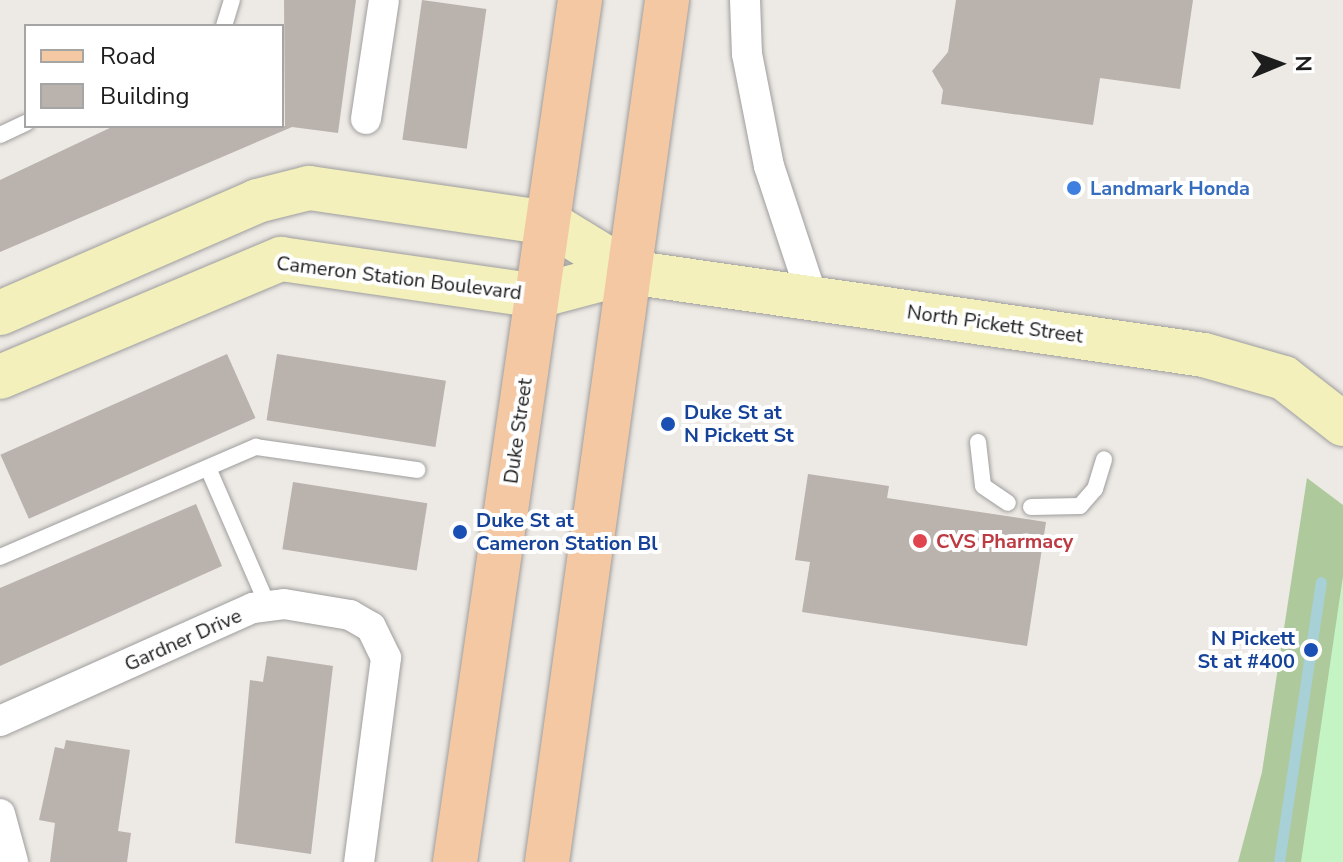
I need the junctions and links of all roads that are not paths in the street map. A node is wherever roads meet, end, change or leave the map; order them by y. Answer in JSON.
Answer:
{"nodes":[{"id":1,"x":232,"y":0,"type":"edge"},
{"id":2,"x":384,"y":0,"type":"edge"},
{"id":3,"x":580,"y":0,"type":"edge"},
{"id":4,"x":667,"y":0,"type":"edge"},
{"id":5,"x":745,"y":0,"type":"edge"},
{"id":6,"x":225,"y":24,"type":"edge"},
{"id":7,"x":366,"y":119,"type":"dead end"},
{"id":8,"x":24,"y":124,"type":"edge"},
{"id":9,"x":0,"y":135,"type":"edge"},
{"id":10,"x":549,"y":223,"type":"junction"},
{"id":11,"x":629,"y":272,"type":"junction"},
{"id":12,"x":538,"y":296,"type":"junction"},
{"id":13,"x":813,"y":299,"type":"junction"},
{"id":14,"x":0,"y":313,"type":"edge"},
{"id":15,"x":0,"y":377,"type":"edge"},
{"id":16,"x":1343,"y":424,"type":"edge"},
{"id":17,"x":978,"y":442,"type":"dead end"},
{"id":18,"x":1104,"y":459,"type":"dead end"},
{"id":19,"x":208,"y":468,"type":"junction"},
{"id":20,"x":417,"y":470,"type":"dead end"},
{"id":21,"x":1008,"y":503,"type":"dead end"},
{"id":22,"x":1031,"y":507,"type":"dead end"},
{"id":23,"x":0,"y":557,"type":"edge"},
{"id":24,"x":268,"y":606,"type":"junction"},
{"id":25,"x":0,"y":721,"type":"edge"},
{"id":26,"x":0,"y":814,"type":"edge"},
{"id":27,"x":13,"y":862,"type":"edge"},
{"id":28,"x":359,"y":862,"type":"edge"},
{"id":29,"x":455,"y":862,"type":"edge"},
{"id":30,"x":547,"y":862,"type":"edge"}],
"edges":[{"from":1,"to":6,"type":"lane"},
{"from":2,"to":7,"type":"street"},
{"from":3,"to":10,"type":"main road","name":"Duke Street"},
{"from":4,"to":11,"type":"main road"},
{"from":5,"to":13,"type":"street"},
{"from":8,"to":9,"type":"lane"},
{"from":10,"to":11,"type":"street"},
{"from":10,"to":12,"type":"main road","name":"Duke Street"},
{"from":10,"to":14,"type":"street"},
{"from":11,"to":12,"type":"street","name":"Cameron Station Boulevard"},
{"from":11,"to":13,"type":"street","name":"North Pickett Street"},
{"from":11,"to":30,"type":"main road"},
{"from":12,"to":15,"type":"street","name":"Cameron Station Boulevard"},
{"from":12,"to":29,"type":"main road","name":"Duke Street"},
{"from":13,"to":16,"type":"street","name":"North Pickett Street"},
{"from":17,"to":21,"type":"lane"},
{"from":18,"to":22,"type":"lane"},
{"from":19,"to":20,"type":"lane"},
{"from":19,"to":23,"type":"lane"},
{"from":19,"to":24,"type":"lane"},
{"from":24,"to":25,"type":"street","name":"Gardner Drive"},
{"from":24,"to":28,"type":"street","name":"Gardner Drive"},
{"from":26,"to":27,"type":"street"}]}
